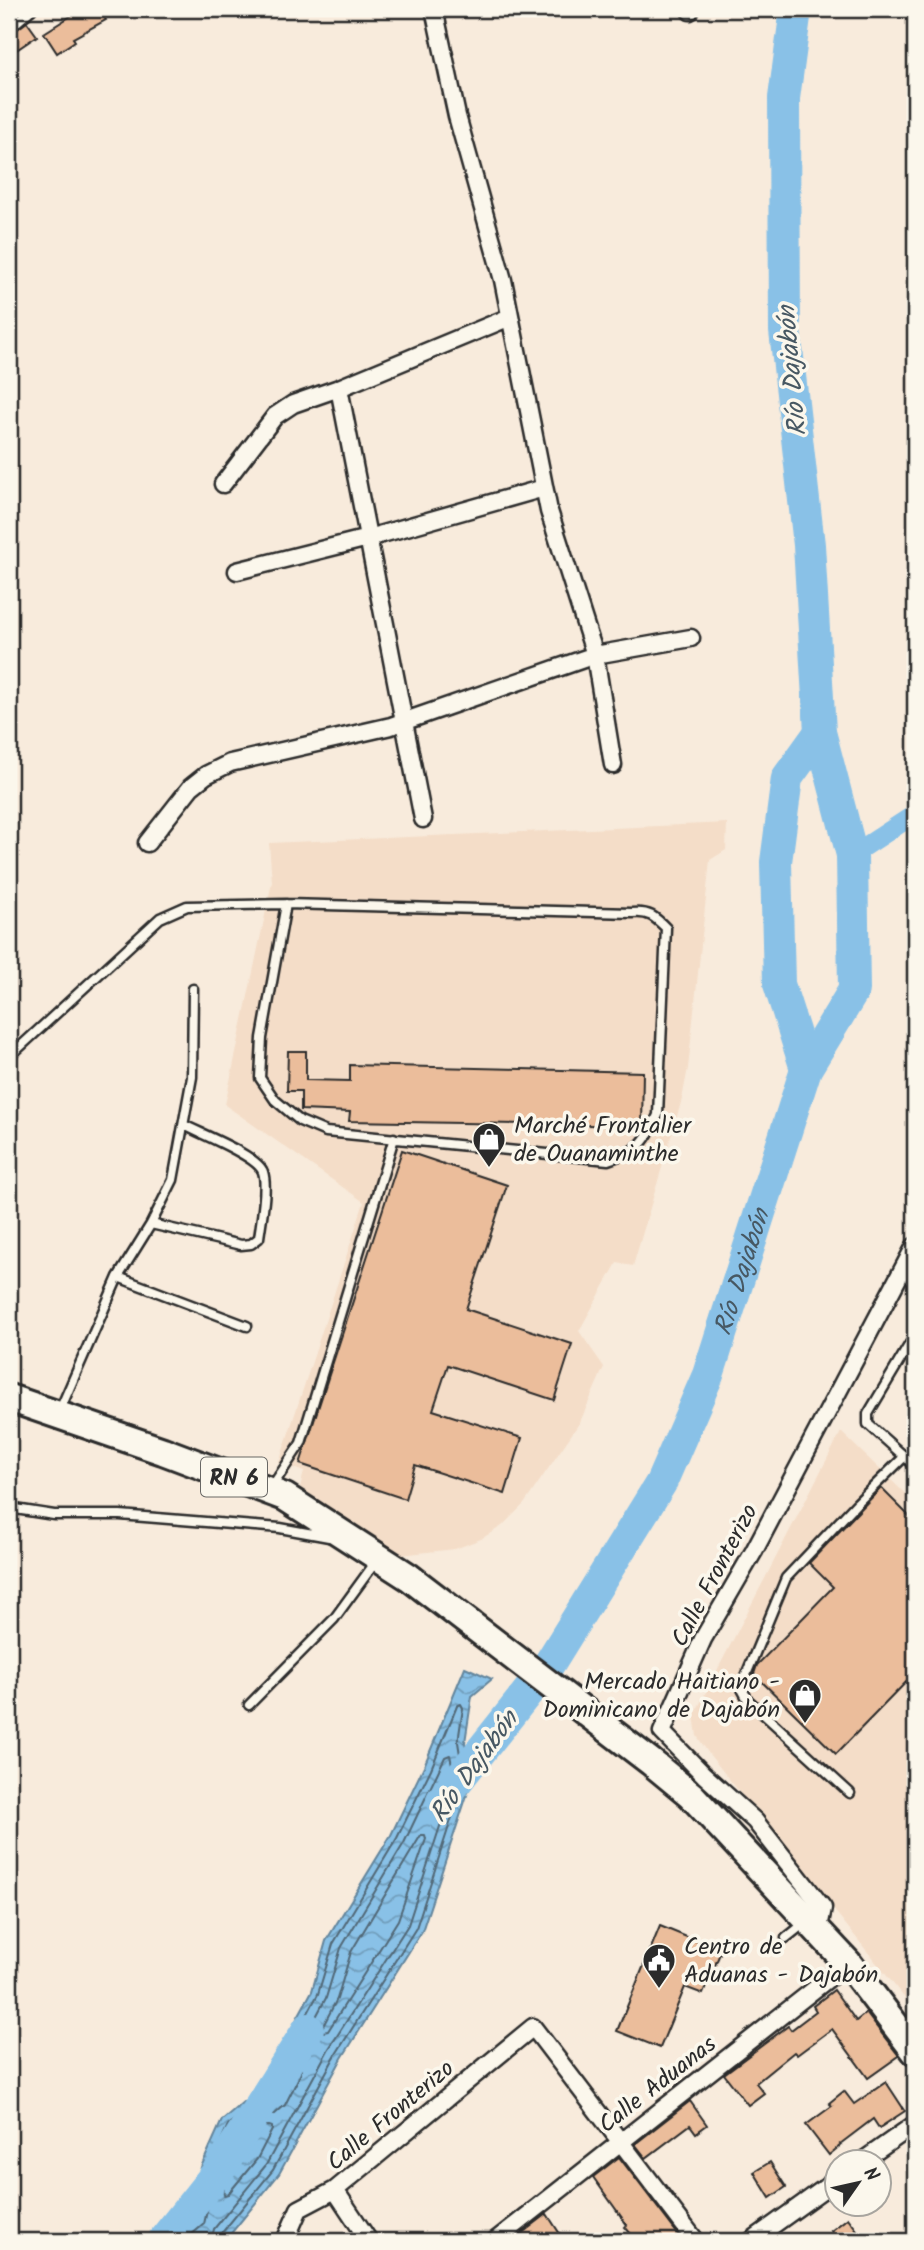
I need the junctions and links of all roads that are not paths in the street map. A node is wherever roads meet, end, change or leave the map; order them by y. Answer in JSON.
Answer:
{"nodes":[{"id":1,"x":32,"y":9,"type":"edge"},
{"id":2,"x":434,"y":9,"type":"edge"},
{"id":3,"x":9,"y":29,"type":"edge"},
{"id":4,"x":510,"y":317,"type":"junction"},
{"id":5,"x":339,"y":388,"type":"junction"},
{"id":6,"x":223,"y":484,"type":"dead end"},
{"id":7,"x":544,"y":488,"type":"junction"},
{"id":8,"x":368,"y":538,"type":"junction"},
{"id":9,"x":237,"y":571,"type":"dead end"},
{"id":10,"x":691,"y":638,"type":"dead end"},
{"id":11,"x":595,"y":655,"type":"junction"},
{"id":12,"x":405,"y":721,"type":"junction"},
{"id":13,"x":613,"y":765,"type":"dead end"},
{"id":14,"x":423,"y":819,"type":"dead end"},
{"id":15,"x":148,"y":843,"type":"dead end"},
{"id":16,"x":286,"y":904,"type":"junction"},
{"id":17,"x":193,"y":989,"type":"dead end"},
{"id":18,"x":9,"y":1057,"type":"edge"},
{"id":19,"x":184,"y":1125,"type":"junction"},
{"id":20,"x":394,"y":1138,"type":"junction"},
{"id":21,"x":151,"y":1224,"type":"junction"},
{"id":22,"x":915,"y":1246,"type":"edge"},
{"id":23,"x":118,"y":1277,"type":"junction"},
{"id":24,"x":247,"y":1326,"type":"dead end"},
{"id":25,"x":915,"y":1335,"type":"edge"},
{"id":26,"x":9,"y":1398,"type":"edge"},
{"id":27,"x":58,"y":1415,"type":"junction"},
{"id":28,"x":905,"y":1456,"type":"junction"},
{"id":29,"x":915,"y":1466,"type":"edge"},
{"id":30,"x":269,"y":1490,"type":"junction"},
{"id":31,"x":9,"y":1508,"type":"edge"},
{"id":32,"x":351,"y":1541,"type":"junction"},
{"id":33,"x":379,"y":1558,"type":"junction"},
{"id":34,"x":249,"y":1705,"type":"dead end"},
{"id":35,"x":850,"y":1793,"type":"dead end"},
{"id":36,"x":813,"y":1926,"type":"junction"},
{"id":37,"x":786,"y":1938,"type":"dead end"},
{"id":38,"x":848,"y":1963,"type":"junction"},
{"id":39,"x":915,"y":2051,"type":"edge"},
{"id":40,"x":915,"y":2124,"type":"edge"},
{"id":41,"x":621,"y":2141,"type":"junction"},
{"id":42,"x":882,"y":2148,"type":"edge"},
{"id":43,"x":335,"y":2190,"type":"junction"},
{"id":44,"x":822,"y":2190,"type":"edge"},
{"id":45,"x":285,"y":2241,"type":"edge"},
{"id":46,"x":369,"y":2241,"type":"edge"},
{"id":47,"x":495,"y":2241,"type":"edge"},
{"id":48,"x":696,"y":2241,"type":"edge"},
{"id":49,"x":751,"y":2241,"type":"edge"}],
"edges":[{"from":1,"to":3,"type":"lane"},
{"from":2,"to":4,"type":"street"},
{"from":4,"to":5,"type":"street"},
{"from":4,"to":7,"type":"street"},
{"from":5,"to":6,"type":"street"},
{"from":5,"to":8,"type":"street"},
{"from":7,"to":8,"type":"street"},
{"from":7,"to":11,"type":"street"},
{"from":8,"to":9,"type":"street"},
{"from":8,"to":12,"type":"street"},
{"from":10,"to":11,"type":"street"},
{"from":11,"to":12,"type":"street"},
{"from":11,"to":13,"type":"street"},
{"from":12,"to":14,"type":"street"},
{"from":12,"to":15,"type":"street"},
{"from":16,"to":18,"type":"lane"},
{"from":16,"to":20,"type":"lane"},
{"from":16,"to":20,"type":"lane"},
{"from":17,"to":19,"type":"lane"},
{"from":19,"to":21,"type":"lane"},
{"from":19,"to":21,"type":"lane"},
{"from":20,"to":30,"type":"lane"},
{"from":21,"to":23,"type":"lane"},
{"from":22,"to":36,"type":"street","name":"Calle Fronterizo"},
{"from":23,"to":24,"type":"lane"},
{"from":23,"to":27,"type":"lane"},
{"from":25,"to":28,"type":"lane"},
{"from":26,"to":27,"type":"main road","number":"RN 6"},
{"from":27,"to":30,"type":"main road","number":"RN 6"},
{"from":28,"to":29,"type":"lane"},
{"from":28,"to":35,"type":"lane"},
{"from":30,"to":32,"type":"main road","number":"RN 6"},
{"from":31,"to":32,"type":"lane"},
{"from":32,"to":33,"type":"main road","number":"RN 6"},
{"from":33,"to":34,"type":"lane"},
{"from":33,"to":36,"type":"main road","number":"RN 6"},
{"from":36,"to":37,"type":"lane"},
{"from":36,"to":38,"type":"main road"},
{"from":38,"to":39,"type":"main road"},
{"from":38,"to":41,"type":"street","name":"Calle Aduanas"},
{"from":40,"to":42,"type":"street"},
{"from":41,"to":43,"type":"street","name":"Calle Fronterizo"},
{"from":41,"to":47,"type":"street","name":"Calle Aduanas"},
{"from":41,"to":48,"type":"street"},
{"from":43,"to":45,"type":"street","name":"Calle Fronterizo"},
{"from":43,"to":46,"type":"street"},
{"from":44,"to":49,"type":"street"}]}
